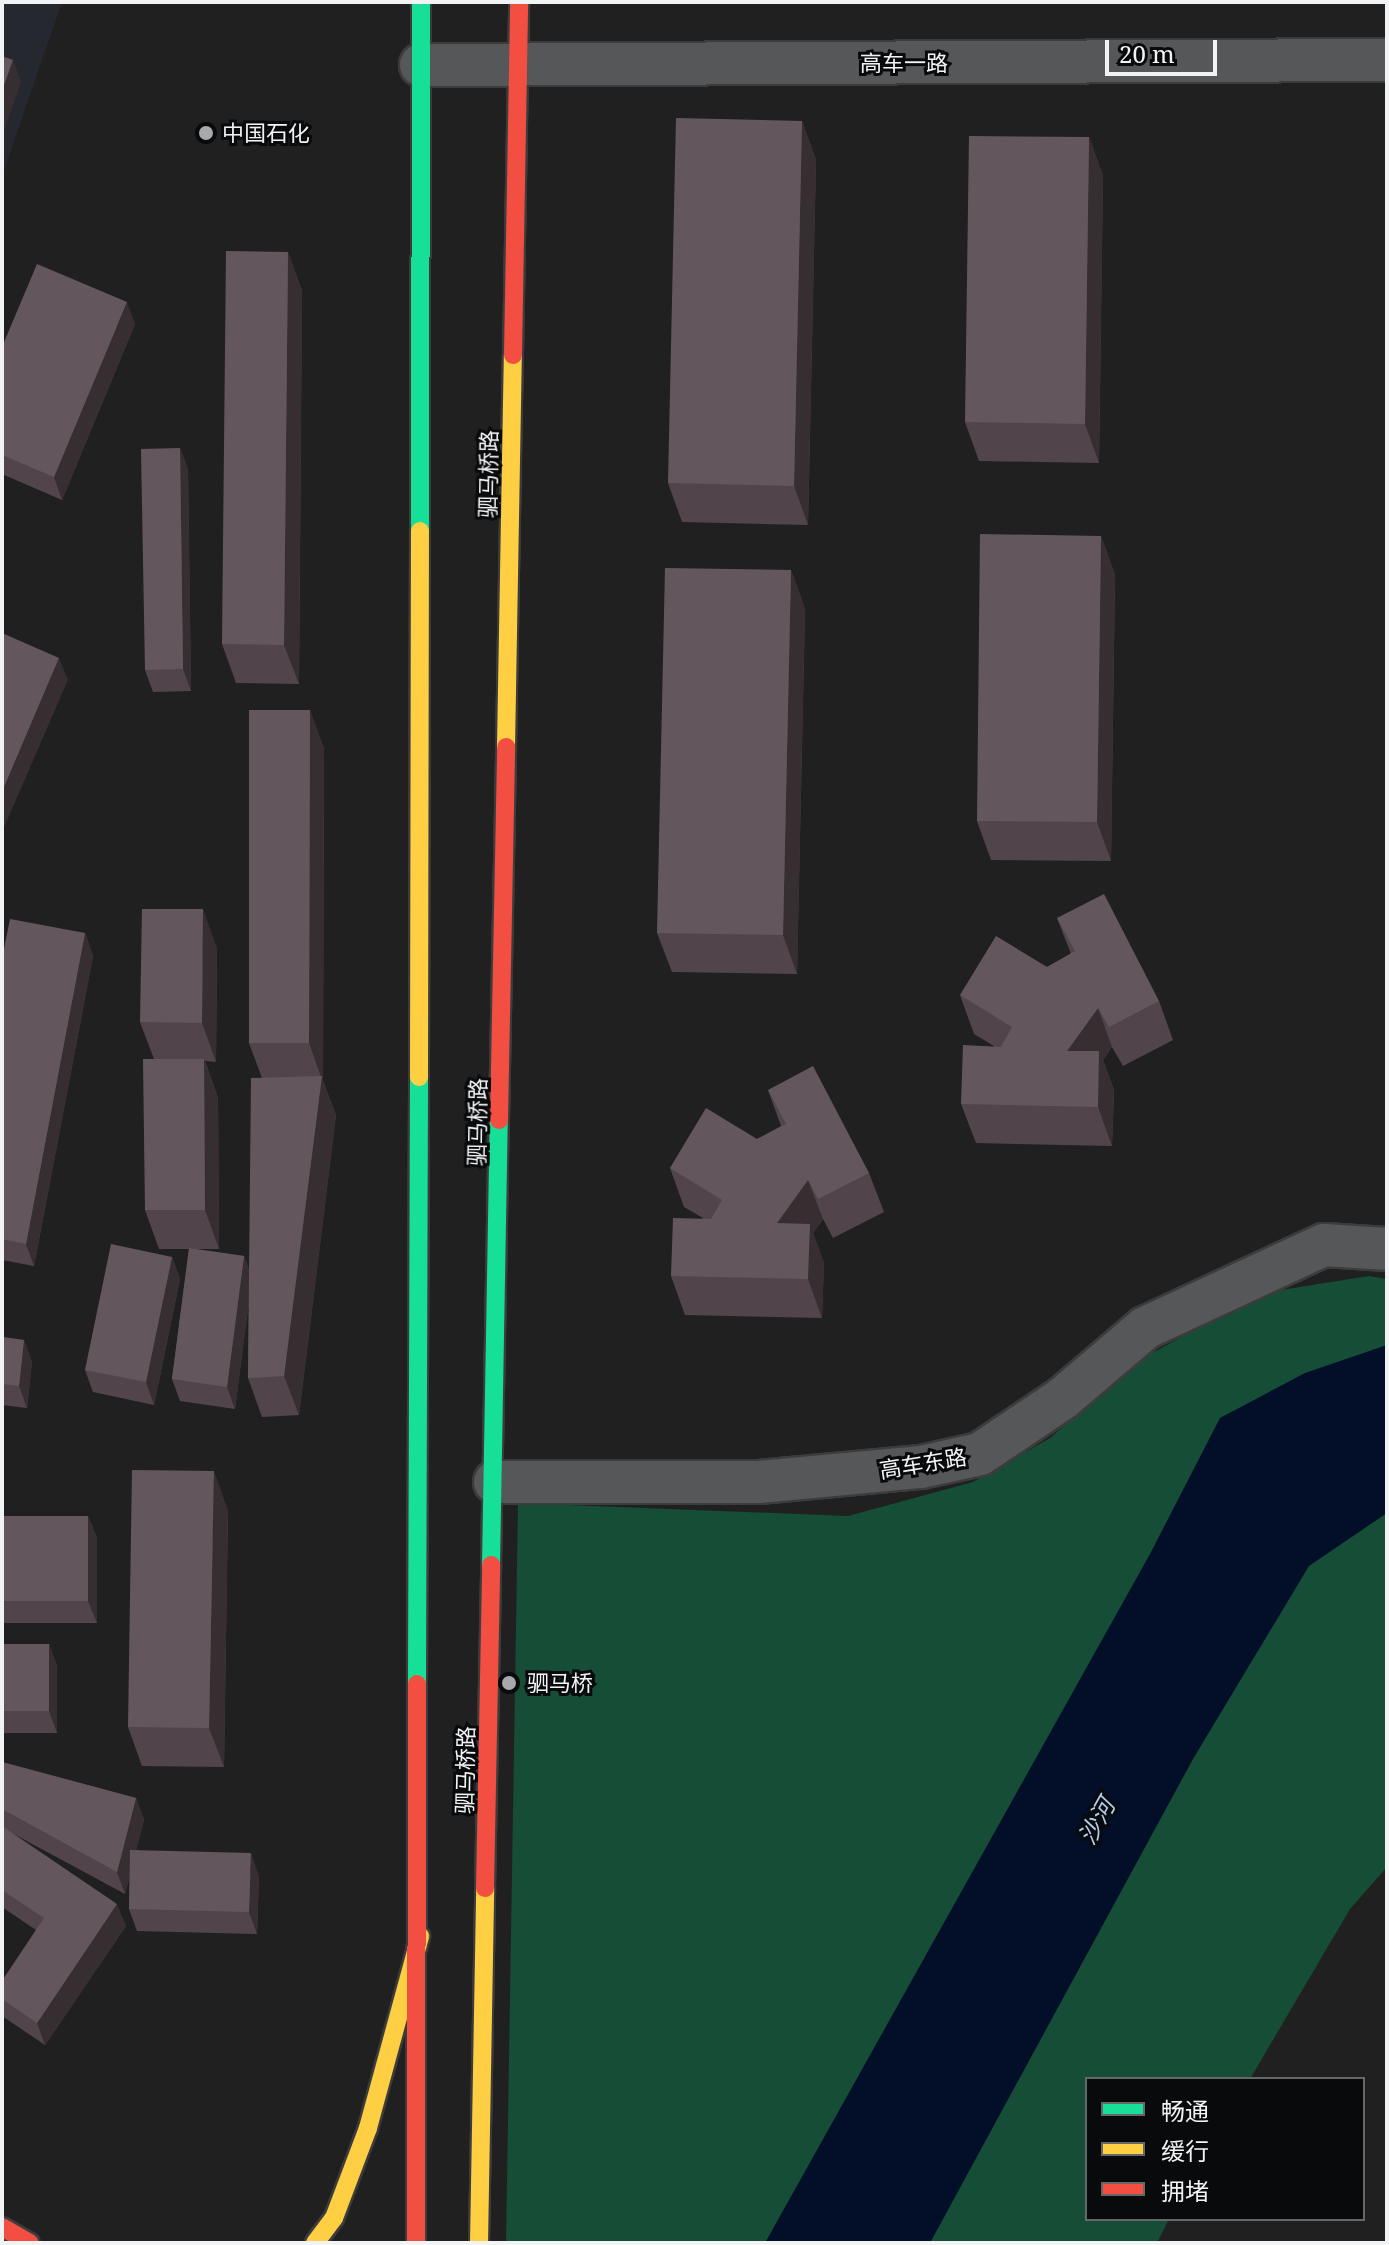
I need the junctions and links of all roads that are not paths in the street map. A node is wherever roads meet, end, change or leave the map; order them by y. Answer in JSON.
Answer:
{"nodes":[{"id":1,"x":421,"y":2,"type":"edge"},
{"id":2,"x":519,"y":2,"type":"edge"},
{"id":3,"x":1387,"y":60,"type":"edge"},
{"id":4,"x":421,"y":65,"type":"junction"},
{"id":5,"x":519,"y":65,"type":"junction"},
{"id":6,"x":1387,"y":1249,"type":"edge"},
{"id":7,"x":495,"y":1482,"type":"junction"},
{"id":8,"x":420,"y":1936,"type":"junction"},
{"id":9,"x":2,"y":2227,"type":"edge"},
{"id":10,"x":30,"y":2243,"type":"edge"},
{"id":11,"x":315,"y":2243,"type":"edge"},
{"id":12,"x":416,"y":2243,"type":"edge"},
{"id":13,"x":479,"y":2243,"type":"edge"}],
"edges":[{"from":1,"to":4,"type":"main road","name":"驷马桥路"},
{"from":2,"to":5,"type":"main road","name":"驷马桥路"},
{"from":3,"to":5,"type":"street","name":"高车一路"},
{"from":4,"to":5,"type":"street","name":"高车一路"},
{"from":4,"to":8,"type":"main road","name":"驷马桥路"},
{"from":5,"to":7,"type":"main road","name":"驷马桥路"},
{"from":6,"to":7,"type":"street","name":"高车东路"},
{"from":7,"to":13,"type":"main road","name":"驷马桥路"},
{"from":8,"to":11,"type":"main road"},
{"from":8,"to":12,"type":"main road","name":"驷马桥路"},
{"from":9,"to":10,"type":"main road"}]}
